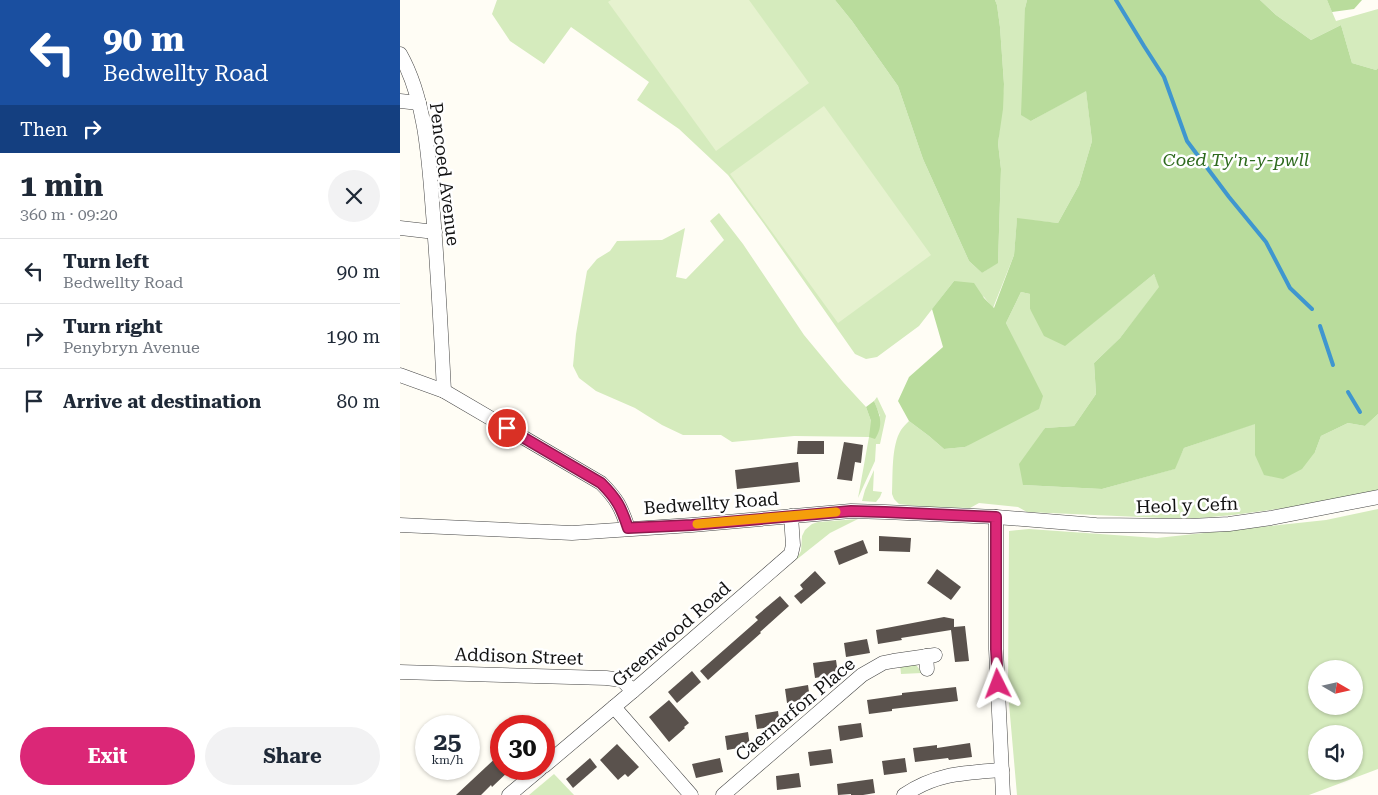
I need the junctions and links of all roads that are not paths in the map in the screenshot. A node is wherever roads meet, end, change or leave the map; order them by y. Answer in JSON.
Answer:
{"nodes":[{"id":1,"x":400,"y":54,"type":"edge"},
{"id":2,"x":400,"y":101,"type":"edge"},
{"id":3,"x":419,"y":104,"type":"junction"},
{"id":4,"x":400,"y":228,"type":"edge"},
{"id":5,"x":435,"y":232,"type":"junction"},
{"id":6,"x":400,"y":375,"type":"edge"},
{"id":7,"x":444,"y":391,"type":"junction"},
{"id":8,"x":1378,"y":497,"type":"edge"},
{"id":9,"x":791,"y":516,"type":"junction"},
{"id":10,"x":996,"y":517,"type":"junction"},
{"id":11,"x":400,"y":525,"type":"edge"},
{"id":12,"x":628,"y":528,"type":"junction"},
{"id":13,"x":929,"y":660,"type":"dead end"},
{"id":14,"x":400,"y":672,"type":"edge"},
{"id":15,"x":633,"y":691,"type":"junction"},
{"id":16,"x":614,"y":707,"type":"junction"},
{"id":17,"x":555,"y":757,"type":"edge"},
{"id":18,"x":1002,"y":770,"type":"junction"},
{"id":19,"x":527,"y":780,"type":"edge"},
{"id":20,"x":509,"y":795,"type":"edge"},
{"id":21,"x":691,"y":795,"type":"edge"},
{"id":22,"x":723,"y":795,"type":"edge"},
{"id":23,"x":904,"y":795,"type":"edge"},
{"id":24,"x":1003,"y":795,"type":"edge"}],
"edges":[{"from":1,"to":3,"type":"street","name":"Pencoed Avenue"},
{"from":2,"to":3,"type":"street"},
{"from":3,"to":5,"type":"street","name":"Pencoed Avenue"},
{"from":4,"to":5,"type":"street"},
{"from":5,"to":7,"type":"street","name":"Pencoed Avenue"},
{"from":6,"to":7,"type":"street"},
{"from":7,"to":12,"type":"street"},
{"from":8,"to":10,"type":"street","name":"Heol y Cefn"},
{"from":9,"to":10,"type":"street","name":"Bedwellty Road"},
{"from":9,"to":12,"type":"street","name":"Bedwellty Road"},
{"from":9,"to":15,"type":"street","name":"Greenwood Road"},
{"from":10,"to":18,"type":"street"},
{"from":11,"to":12,"type":"street","name":"Bedwellty Road"},
{"from":13,"to":22,"type":"street","name":"Caernarfon Place"},
{"from":14,"to":15,"type":"street","name":"Addison Street"},
{"from":15,"to":16,"type":"street","name":"Greenwood Road"},
{"from":16,"to":17,"type":"street","name":"Greenwood Road"},
{"from":16,"to":21,"type":"street"},
{"from":18,"to":23,"type":"street"},
{"from":18,"to":24,"type":"street"},
{"from":19,"to":20,"type":"street"}]}
